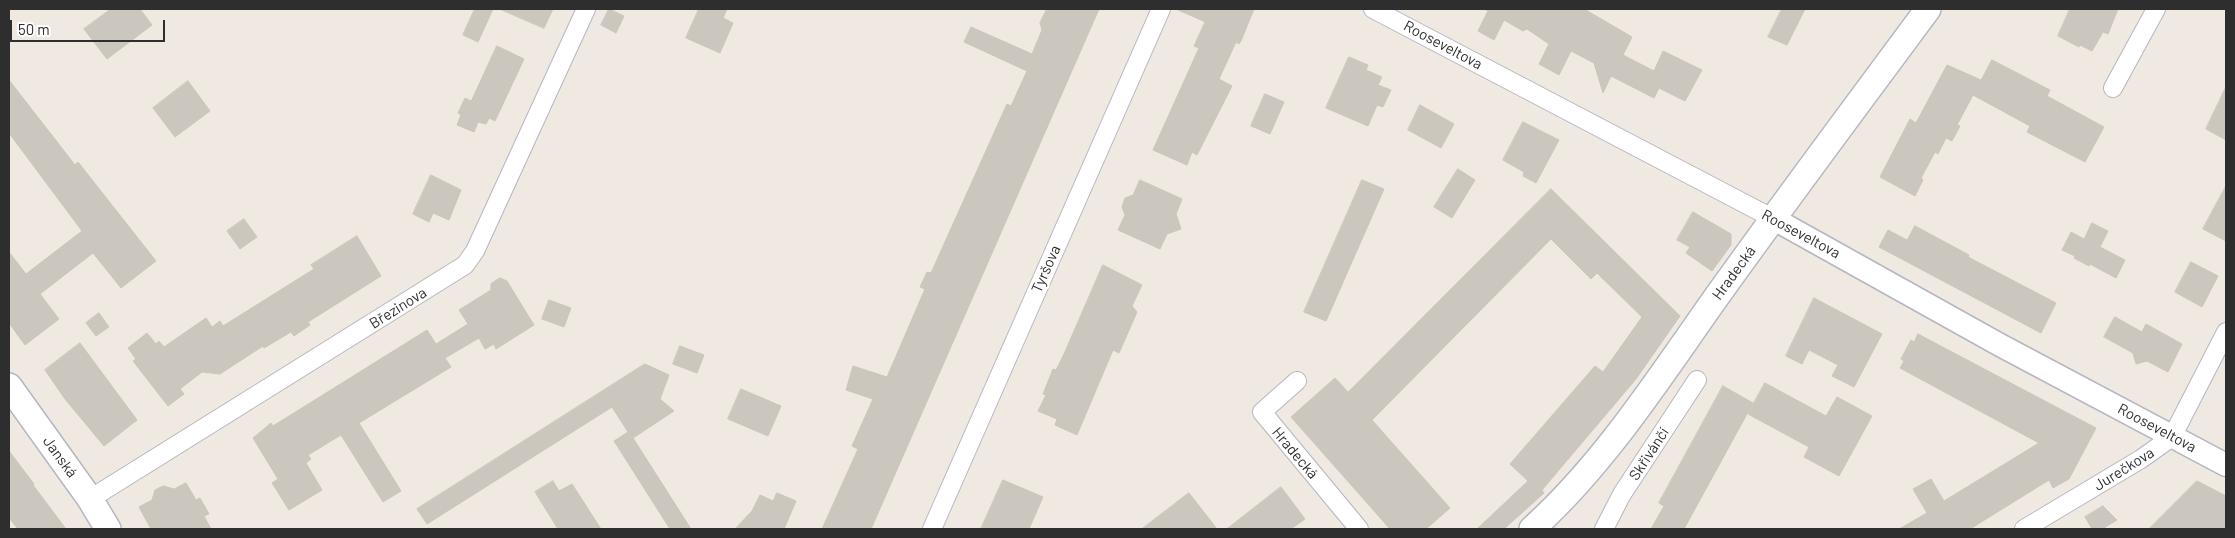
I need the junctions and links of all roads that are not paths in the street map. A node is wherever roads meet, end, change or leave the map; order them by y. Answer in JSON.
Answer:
{"nodes":[{"id":1,"x":586,"y":9,"type":"edge"},
{"id":2,"x":1160,"y":9,"type":"edge"},
{"id":3,"x":1373,"y":9,"type":"edge"},
{"id":4,"x":1928,"y":9,"type":"edge"},
{"id":5,"x":2156,"y":9,"type":"edge"},
{"id":6,"x":2113,"y":88,"type":"dead end"},
{"id":7,"x":1774,"y":219,"type":"junction"},
{"id":8,"x":2226,"y":332,"type":"edge"},
{"id":9,"x":1697,"y":380,"type":"dead end"},
{"id":10,"x":1297,"y":381,"type":"dead end"},
{"id":11,"x":9,"y":386,"type":"edge"},
{"id":12,"x":2172,"y":436,"type":"junction"},
{"id":13,"x":2226,"y":465,"type":"edge"},
{"id":14,"x":90,"y":499,"type":"junction"},
{"id":15,"x":108,"y":529,"type":"edge"},
{"id":16,"x":932,"y":529,"type":"edge"},
{"id":17,"x":1359,"y":529,"type":"edge"},
{"id":18,"x":1532,"y":529,"type":"edge"},
{"id":19,"x":1604,"y":529,"type":"edge"},
{"id":20,"x":2024,"y":529,"type":"edge"}],
"edges":[{"from":1,"to":14,"type":"street","name":"Březinova"},
{"from":2,"to":16,"type":"street","name":"Tyršova"},
{"from":3,"to":7,"type":"street","name":"Rooseveltova"},
{"from":4,"to":7,"type":"main road","name":"Hradecká"},
{"from":5,"to":6,"type":"street"},
{"from":7,"to":12,"type":"street","name":"Rooseveltova"},
{"from":7,"to":18,"type":"main road","name":"Hradecká"},
{"from":8,"to":12,"type":"street","name":"Jurečkova"},
{"from":9,"to":19,"type":"street","name":"Skřivánčí"},
{"from":10,"to":17,"type":"street","name":"Hradecká"},
{"from":11,"to":14,"type":"main road","name":"Janská"},
{"from":12,"to":13,"type":"street","name":"Rooseveltova"},
{"from":12,"to":20,"type":"street","name":"Jurečkova"},
{"from":14,"to":15,"type":"main road","name":"Janská"}]}
